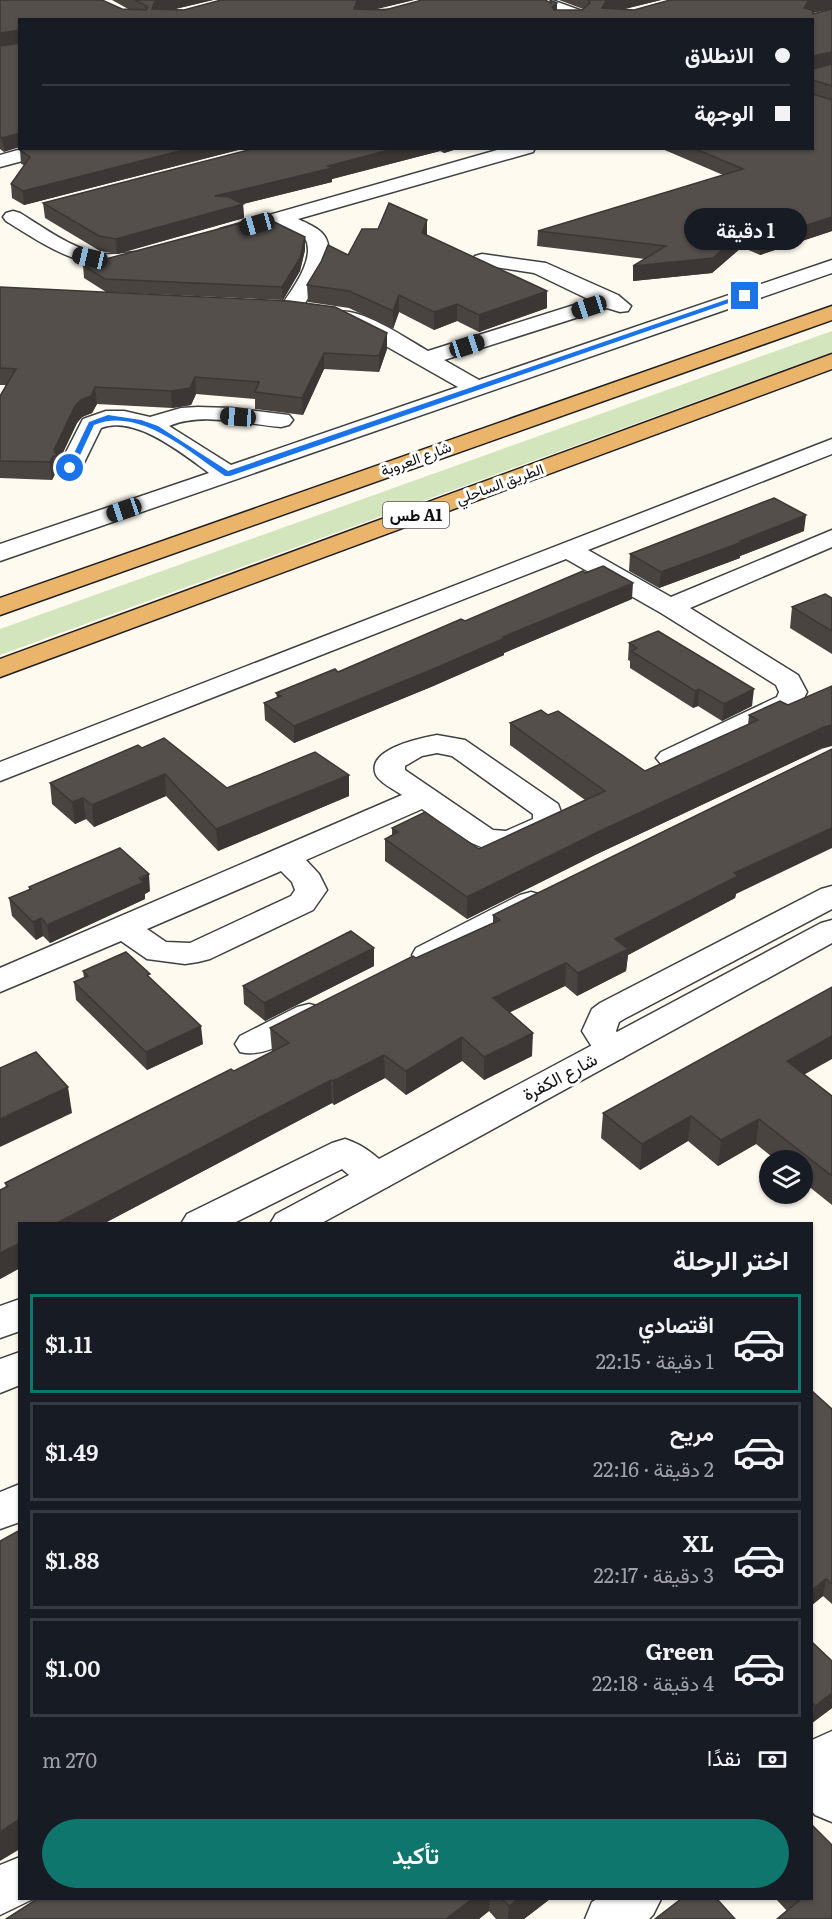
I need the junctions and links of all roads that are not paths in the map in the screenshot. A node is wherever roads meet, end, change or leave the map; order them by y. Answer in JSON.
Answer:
{"nodes":[{"id":1,"x":537,"y":0,"type":"edge"},
{"id":2,"x":585,"y":17,"type":"edge"},
{"id":3,"x":18,"y":138,"type":"edge"},
{"id":4,"x":0,"y":142,"type":"edge"},
{"id":5,"x":41,"y":150,"type":"edge"},
{"id":6,"x":519,"y":150,"type":"edge"},
{"id":7,"x":0,"y":161,"type":"edge"},
{"id":8,"x":35,"y":212,"type":"dead end"},
{"id":9,"x":278,"y":218,"type":"junction"},
{"id":10,"x":6,"y":219,"type":"edge"},
{"id":11,"x":210,"y":238,"type":"edge"},
{"id":12,"x":165,"y":250,"type":"edge"},
{"id":13,"x":482,"y":260,"type":"edge"},
{"id":14,"x":832,"y":266,"type":"edge"},
{"id":15,"x":610,"y":300,"type":"junction"},
{"id":16,"x":267,"y":308,"type":"edge"},
{"id":17,"x":310,"y":312,"type":"junction"},
{"id":18,"x":832,"y":313,"type":"edge"},
{"id":19,"x":659,"y":326,"type":"junction"},
{"id":20,"x":426,"y":359,"type":"junction"},
{"id":21,"x":832,"y":361,"type":"edge"},
{"id":22,"x":476,"y":388,"type":"junction"},
{"id":23,"x":281,"y":420,"type":"dead end"},
{"id":24,"x":150,"y":426,"type":"junction"},
{"id":25,"x":832,"y":447,"type":"edge"},
{"id":26,"x":70,"y":468,"type":"dead end"},
{"id":27,"x":227,"y":474,"type":"junction"},
{"id":28,"x":832,"y":538,"type":"edge"},
{"id":29,"x":567,"y":549,"type":"junction"},
{"id":30,"x":0,"y":553,"type":"edge"},
{"id":31,"x":0,"y":607,"type":"edge"},
{"id":32,"x":670,"y":607,"type":"junction"},
{"id":33,"x":0,"y":669,"type":"edge"},
{"id":34,"x":671,"y":758,"type":"edge"},
{"id":35,"x":0,"y":772,"type":"edge"},
{"id":36,"x":424,"y":797,"type":"junction"},
{"id":37,"x":284,"y":858,"type":"junction"},
{"id":38,"x":556,"y":890,"type":"edge"},
{"id":39,"x":832,"y":896,"type":"edge"},
{"id":40,"x":124,"y":927,"type":"junction"},
{"id":41,"x":832,"y":930,"type":"edge"},
{"id":42,"x":399,"y":969,"type":"edge"},
{"id":43,"x":0,"y":981,"type":"edge"},
{"id":44,"x":336,"y":1001,"type":"edge"},
{"id":45,"x":252,"y":1044,"type":"dead end"},
{"id":46,"x":611,"y":1050,"type":"junction"},
{"id":47,"x":376,"y":1177,"type":"junction"},
{"id":48,"x":204,"y":1222,"type":"edge"},
{"id":49,"x":293,"y":1222,"type":"edge"},
{"id":50,"x":18,"y":1315,"type":"edge"},
{"id":51,"x":0,"y":1323,"type":"edge"},
{"id":52,"x":18,"y":1368,"type":"edge"},
{"id":53,"x":0,"y":1377,"type":"edge"},
{"id":54,"x":18,"y":1502,"type":"edge"},
{"id":55,"x":0,"y":1512,"type":"edge"},
{"id":56,"x":832,"y":1752,"type":"edge"},
{"id":57,"x":813,"y":1766,"type":"edge"},
{"id":58,"x":813,"y":1779,"type":"edge"},
{"id":59,"x":832,"y":1800,"type":"edge"},
{"id":60,"x":18,"y":1881,"type":"edge"},
{"id":61,"x":0,"y":1892,"type":"edge"},
{"id":62,"x":635,"y":1900,"type":"edge"},
{"id":63,"x":610,"y":1919,"type":"edge"}],
"edges":[{"from":1,"to":2,"type":"street"},
{"from":3,"to":4,"type":"street"},
{"from":5,"to":7,"type":"street"},
{"from":6,"to":9,"type":"street"},
{"from":8,"to":10,"type":"street"},
{"from":9,"to":11,"type":"street"},
{"from":9,"to":17,"type":"street"},
{"from":10,"to":12,"type":"street"},
{"from":13,"to":15,"type":"street"},
{"from":14,"to":19,"type":"street"},
{"from":15,"to":19,"type":"street"},
{"from":15,"to":20,"type":"street"},
{"from":16,"to":17,"type":"street"},
{"from":17,"to":20,"type":"street"},
{"from":18,"to":31,"type":"highway","name":"شارع العروبة"},
{"from":19,"to":22,"type":"street"},
{"from":20,"to":22,"type":"street"},
{"from":21,"to":33,"type":"highway","name":"الطريق الساحلي","number":"طس A1"},
{"from":22,"to":27,"type":"street"},
{"from":23,"to":24,"type":"street"},
{"from":24,"to":26,"type":"street"},
{"from":24,"to":27,"type":"street"},
{"from":25,"to":29,"type":"street"},
{"from":27,"to":30,"type":"street"},
{"from":28,"to":32,"type":"street"},
{"from":29,"to":32,"type":"street"},
{"from":29,"to":35,"type":"street"},
{"from":32,"to":34,"type":"street"},
{"from":36,"to":36,"type":"street"},
{"from":36,"to":37,"type":"street"},
{"from":37,"to":40,"type":"street"},
{"from":37,"to":40,"type":"street"},
{"from":38,"to":42,"type":"street"},
{"from":39,"to":46,"type":"street"},
{"from":40,"to":43,"type":"street"},
{"from":41,"to":46,"type":"street","name":"شارع الكفرة"},
{"from":44,"to":45,"type":"street"},
{"from":46,"to":47,"type":"street","name":"شارع الكفرة"},
{"from":47,"to":48,"type":"street"},
{"from":47,"to":49,"type":"street","name":"شارع الكفرة"},
{"from":50,"to":51,"type":"street"},
{"from":52,"to":53,"type":"street"},
{"from":54,"to":55,"type":"street"},
{"from":56,"to":57,"type":"street"},
{"from":58,"to":59,"type":"street"},
{"from":60,"to":61,"type":"street"},
{"from":62,"to":63,"type":"street"}]}
